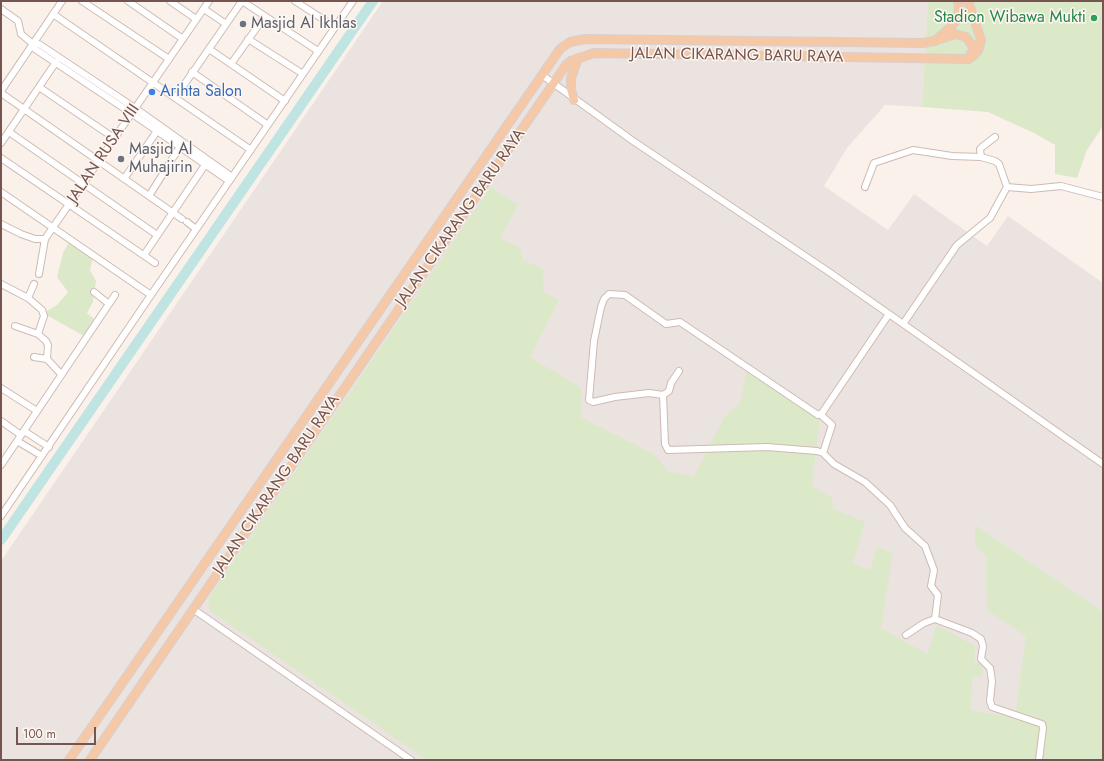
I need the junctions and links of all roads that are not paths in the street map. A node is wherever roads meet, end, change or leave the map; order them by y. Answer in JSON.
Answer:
{"nodes":[{"id":1,"x":62,"y":1,"type":"edge"},
{"id":2,"x":82,"y":1,"type":"edge"},
{"id":3,"x":128,"y":1,"type":"edge"},
{"id":4,"x":170,"y":1,"type":"edge"},
{"id":5,"x":209,"y":1,"type":"edge"},
{"id":6,"x":242,"y":1,"type":"edge"},
{"id":7,"x":295,"y":1,"type":"edge"},
{"id":8,"x":958,"y":1,"type":"edge"},
{"id":9,"x":968,"y":1,"type":"edge"},
{"id":10,"x":351,"y":2,"type":"edge"},
{"id":11,"x":1,"y":9,"type":"edge"},
{"id":12,"x":204,"y":9,"type":"junction"},
{"id":13,"x":53,"y":14,"type":"junction"},
{"id":14,"x":265,"y":16,"type":"junction"},
{"id":15,"x":196,"y":19,"type":"junction"},
{"id":16,"x":226,"y":24,"type":"junction"},
{"id":17,"x":335,"y":27,"type":"junction"},
{"id":18,"x":183,"y":39,"type":"junction"},
{"id":19,"x":248,"y":40,"type":"junction"},
{"id":20,"x":935,"y":40,"type":"junction"},
{"id":21,"x":33,"y":44,"type":"junction"},
{"id":22,"x":209,"y":49,"type":"junction"},
{"id":23,"x":318,"y":51,"type":"junction"},
{"id":24,"x":578,"y":57,"type":"junction"},
{"id":25,"x":169,"y":59,"type":"junction"},
{"id":26,"x":969,"y":59,"type":"junction"},
{"id":27,"x":56,"y":62,"type":"junction"},
{"id":28,"x":231,"y":64,"type":"junction"},
{"id":29,"x":192,"y":72,"type":"junction"},
{"id":30,"x":303,"y":74,"type":"junction"},
{"id":31,"x":542,"y":74,"type":"junction"},
{"id":32,"x":153,"y":83,"type":"junction"},
{"id":33,"x":554,"y":83,"type":"junction"},
{"id":34,"x":40,"y":87,"type":"junction"},
{"id":35,"x":1,"y":92,"type":"edge"},
{"id":36,"x":175,"y":98,"type":"junction"},
{"id":37,"x":284,"y":100,"type":"junction"},
{"id":38,"x":574,"y":100,"type":"junction"},
{"id":39,"x":24,"y":110,"type":"junction"},
{"id":40,"x":133,"y":110,"type":"junction"},
{"id":41,"x":268,"y":125,"type":"junction"},
{"id":42,"x":157,"y":131,"type":"junction"},
{"id":43,"x":9,"y":132,"type":"junction"},
{"id":44,"x":995,"y":137,"type":"dead end"},
{"id":45,"x":114,"y":138,"type":"junction"},
{"id":46,"x":1,"y":144,"type":"edge"},
{"id":47,"x":180,"y":147,"type":"junction"},
{"id":48,"x":250,"y":150,"type":"junction"},
{"id":49,"x":981,"y":157,"type":"junction"},
{"id":50,"x":1,"y":158,"type":"edge"},
{"id":51,"x":98,"y":160,"type":"junction"},
{"id":52,"x":205,"y":165,"type":"junction"},
{"id":53,"x":124,"y":178,"type":"junction"},
{"id":54,"x":230,"y":179,"type":"junction"},
{"id":55,"x":83,"y":183,"type":"junction"},
{"id":56,"x":865,"y":187,"type":"dead end"},
{"id":57,"x":1008,"y":187,"type":"junction"},
{"id":58,"x":1,"y":192,"type":"edge"},
{"id":59,"x":149,"y":196,"type":"junction"},
{"id":60,"x":1103,"y":197,"type":"edge"},
{"id":61,"x":69,"y":204,"type":"junction"},
{"id":62,"x":172,"y":212,"type":"junction"},
{"id":63,"x":1,"y":224,"type":"edge"},
{"id":64,"x":54,"y":228,"type":"junction"},
{"id":65,"x":196,"y":229,"type":"junction"},
{"id":66,"x":157,"y":235,"type":"junction"},
{"id":67,"x":45,"y":239,"type":"junction"},
{"id":68,"x":144,"y":255,"type":"junction"},
{"id":69,"x":155,"y":263,"type":"dead end"},
{"id":70,"x":39,"y":274,"type":"dead end"},
{"id":71,"x":1,"y":284,"type":"edge"},
{"id":72,"x":34,"y":284,"type":"dead end"},
{"id":73,"x":94,"y":292,"type":"dead end"},
{"id":74,"x":115,"y":295,"type":"dead end"},
{"id":75,"x":151,"y":295,"type":"junction"},
{"id":76,"x":28,"y":298,"type":"junction"},
{"id":77,"x":109,"y":304,"type":"junction"},
{"id":78,"x":889,"y":314,"type":"junction"},
{"id":79,"x":902,"y":324,"type":"junction"},
{"id":80,"x":16,"y":326,"type":"dead end"},
{"id":81,"x":38,"y":334,"type":"junction"},
{"id":82,"x":34,"y":357,"type":"dead end"},
{"id":83,"x":47,"y":359,"type":"junction"},
{"id":84,"x":679,"y":371,"type":"dead end"},
{"id":85,"x":62,"y":374,"type":"junction"},
{"id":86,"x":1,"y":388,"type":"edge"},
{"id":87,"x":663,"y":395,"type":"junction"},
{"id":88,"x":37,"y":411,"type":"junction"},
{"id":89,"x":820,"y":414,"type":"junction"},
{"id":90,"x":1,"y":421,"type":"edge"},
{"id":91,"x":22,"y":433,"type":"junction"},
{"id":92,"x":17,"y":441,"type":"junction"},
{"id":93,"x":49,"y":447,"type":"junction"},
{"id":94,"x":284,"y":449,"type":"junction"},
{"id":95,"x":823,"y":453,"type":"junction"},
{"id":96,"x":3,"y":456,"type":"edge"},
{"id":97,"x":42,"y":456,"type":"junction"},
{"id":98,"x":297,"y":456,"type":"junction"},
{"id":99,"x":1103,"y":464,"type":"edge"},
{"id":100,"x":1,"y":465,"type":"edge"},
{"id":101,"x":1,"y":516,"type":"edge"},
{"id":102,"x":192,"y":609,"type":"junction"},
{"id":103,"x":935,"y":619,"type":"junction"},
{"id":104,"x":906,"y":635,"type":"dead end"},
{"id":105,"x":69,"y":760,"type":"edge"},
{"id":106,"x":90,"y":760,"type":"edge"},
{"id":107,"x":411,"y":760,"type":"edge"},
{"id":108,"x":1039,"y":760,"type":"edge"}],
"edges":[{"from":1,"to":13,"type":"street"},
{"from":2,"to":25,"type":"street"},
{"from":3,"to":18,"type":"street"},
{"from":4,"to":15,"type":"street"},
{"from":5,"to":12,"type":"street","name":"JALAN RUSA VIII"},
{"from":6,"to":14,"type":"street"},
{"from":6,"to":16,"type":"street"},
{"from":7,"to":17,"type":"street"},
{"from":8,"to":20,"type":"main road"},
{"from":9,"to":26,"type":"main road"},
{"from":10,"to":17,"type":"street"},
{"from":11,"to":21,"type":"street"},
{"from":12,"to":15,"type":"street","name":"JALAN RUSA VIII"},
{"from":12,"to":16,"type":"street"},
{"from":13,"to":21,"type":"street"},
{"from":13,"to":32,"type":"street"},
{"from":14,"to":19,"type":"street"},
{"from":14,"to":23,"type":"street"},
{"from":15,"to":18,"type":"street","name":"JALAN RUSA VIII"},
{"from":16,"to":22,"type":"street"},
{"from":17,"to":23,"type":"street"},
{"from":18,"to":25,"type":"street","name":"JALAN RUSA VIII"},
{"from":19,"to":28,"type":"street"},
{"from":19,"to":30,"type":"street"},
{"from":20,"to":26,"type":"main road","name":"JALAN CIKARANG BARU RAYA"},
{"from":20,"to":31,"type":"main road","name":"JALAN CIKARANG BARU RAYA"},
{"from":21,"to":27,"type":"street"},
{"from":21,"to":35,"type":"street"},
{"from":21,"to":40,"type":"street"},
{"from":22,"to":28,"type":"street"},
{"from":22,"to":29,"type":"street"},
{"from":23,"to":30,"type":"street"},
{"from":24,"to":26,"type":"main road","name":"JALAN CIKARANG BARU RAYA"},
{"from":24,"to":33,"type":"main road","name":"JALAN CIKARANG BARU RAYA"},
{"from":24,"to":38,"type":"main road"},
{"from":25,"to":32,"type":"street","name":"JALAN RUSA VIII"},
{"from":27,"to":34,"type":"street"},
{"from":27,"to":40,"type":"street"},
{"from":28,"to":37,"type":"street"},
{"from":29,"to":36,"type":"street"},
{"from":29,"to":41,"type":"street"},
{"from":30,"to":37,"type":"street"},
{"from":31,"to":33,"type":"street"},
{"from":31,"to":94,"type":"main road","name":"JALAN CIKARANG BARU RAYA"},
{"from":32,"to":36,"type":"street"},
{"from":32,"to":40,"type":"street","name":"JALAN RUSA VIII"},
{"from":33,"to":38,"type":"street"},
{"from":33,"to":98,"type":"main road","name":"JALAN CIKARANG BARU RAYA"},
{"from":34,"to":39,"type":"street"},
{"from":34,"to":45,"type":"street"},
{"from":35,"to":39,"type":"street"},
{"from":36,"to":48,"type":"street"},
{"from":37,"to":41,"type":"street"},
{"from":38,"to":78,"type":"street"},
{"from":39,"to":43,"type":"street"},
{"from":39,"to":51,"type":"street"},
{"from":40,"to":42,"type":"street"},
{"from":40,"to":45,"type":"street","name":"JALAN RUSA VIII"},
{"from":40,"to":54,"type":"street"},
{"from":41,"to":48,"type":"street"},
{"from":42,"to":47,"type":"street"},
{"from":42,"to":53,"type":"street"},
{"from":43,"to":46,"type":"street"},
{"from":43,"to":55,"type":"street"},
{"from":44,"to":49,"type":"street"},
{"from":45,"to":51,"type":"street","name":"JALAN RUSA VIII"},
{"from":47,"to":52,"type":"street"},
{"from":47,"to":59,"type":"street"},
{"from":48,"to":54,"type":"street"},
{"from":49,"to":56,"type":"street"},
{"from":49,"to":57,"type":"street"},
{"from":50,"to":61,"type":"street"},
{"from":51,"to":53,"type":"street"},
{"from":51,"to":55,"type":"street","name":"JALAN RUSA VIII"},
{"from":52,"to":54,"type":"street"},
{"from":52,"to":62,"type":"street"},
{"from":53,"to":59,"type":"street"},
{"from":54,"to":65,"type":"street"},
{"from":55,"to":61,"type":"street","name":"JALAN RUSA VIII"},
{"from":55,"to":66,"type":"street"},
{"from":57,"to":60,"type":"street"},
{"from":57,"to":79,"type":"street"},
{"from":58,"to":64,"type":"street"},
{"from":59,"to":62,"type":"street"},
{"from":61,"to":64,"type":"street","name":"JALAN RUSA VIII"},
{"from":61,"to":68,"type":"street"},
{"from":62,"to":65,"type":"street"},
{"from":62,"to":66,"type":"street"},
{"from":63,"to":67,"type":"street"},
{"from":64,"to":67,"type":"street","name":"JALAN RUSA VIII"},
{"from":64,"to":75,"type":"street"},
{"from":65,"to":75,"type":"street"},
{"from":66,"to":68,"type":"street"},
{"from":67,"to":70,"type":"street"},
{"from":68,"to":69,"type":"street"},
{"from":71,"to":76,"type":"street"},
{"from":72,"to":76,"type":"street"},
{"from":73,"to":77,"type":"street"},
{"from":74,"to":77,"type":"street"},
{"from":75,"to":93,"type":"street"},
{"from":76,"to":81,"type":"street"},
{"from":77,"to":85,"type":"street"},
{"from":78,"to":79,"type":"street"},
{"from":78,"to":89,"type":"street"},
{"from":79,"to":99,"type":"street"},
{"from":80,"to":81,"type":"street"},
{"from":81,"to":83,"type":"street"},
{"from":82,"to":83,"type":"street"},
{"from":83,"to":85,"type":"street"},
{"from":84,"to":87,"type":"street"},
{"from":85,"to":88,"type":"street"},
{"from":86,"to":88,"type":"street"},
{"from":87,"to":89,"type":"street"},
{"from":87,"to":95,"type":"street"},
{"from":88,"to":91,"type":"street"},
{"from":89,"to":95,"type":"street"},
{"from":90,"to":91,"type":"street"},
{"from":91,"to":92,"type":"street"},
{"from":91,"to":93,"type":"street"},
{"from":92,"to":96,"type":"street"},
{"from":92,"to":97,"type":"street"},
{"from":93,"to":97,"type":"street"},
{"from":94,"to":98,"type":"main road"},
{"from":94,"to":105,"type":"main road","name":"JALAN CIKARANG BARU RAYA"},
{"from":95,"to":103,"type":"street"},
{"from":96,"to":100,"type":"street"},
{"from":97,"to":101,"type":"street"},
{"from":98,"to":102,"type":"main road","name":"JALAN CIKARANG BARU RAYA"},
{"from":102,"to":106,"type":"main road","name":"JALAN CIKARANG BARU RAYA"},
{"from":102,"to":107,"type":"street"},
{"from":103,"to":104,"type":"street"},
{"from":103,"to":108,"type":"street"}]}
